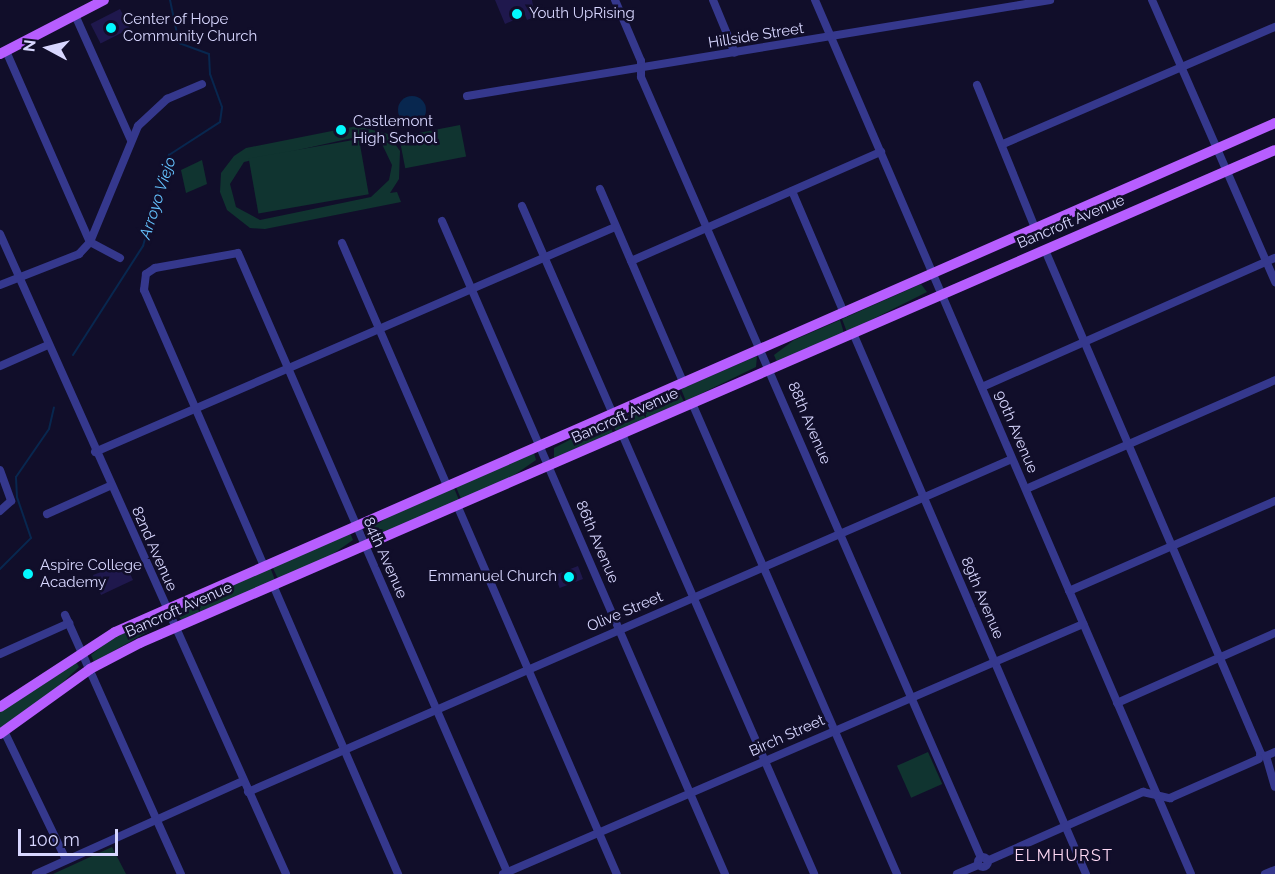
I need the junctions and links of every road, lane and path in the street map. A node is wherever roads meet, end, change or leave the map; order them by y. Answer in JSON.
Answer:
{"nodes":[{"id":1,"x":104,"y":0,"type":"edge"},
{"id":2,"x":615,"y":0,"type":"edge"},
{"id":3,"x":713,"y":0,"type":"edge"},
{"id":4,"x":815,"y":0,"type":"edge"},
{"id":5,"x":1050,"y":0,"type":"edge"},
{"id":6,"x":1152,"y":0,"type":"edge"},
{"id":7,"x":75,"y":15,"type":"junction"},
{"id":8,"x":1275,"y":27,"type":"edge"},
{"id":9,"x":832,"y":38,"type":"junction"},
{"id":10,"x":3,"y":53,"type":"edge"},
{"id":11,"x":735,"y":54,"type":"junction"},
{"id":12,"x":1182,"y":67,"type":"junction"},
{"id":13,"x":641,"y":68,"type":"junction"},
{"id":14,"x":202,"y":84,"type":"dead end"},
{"id":15,"x":977,"y":85,"type":"dead end"},
{"id":16,"x":467,"y":96,"type":"dead end"},
{"id":17,"x":1275,"y":123,"type":"edge"},
{"id":18,"x":131,"y":140,"type":"junction"},
{"id":19,"x":1003,"y":144,"type":"junction"},
{"id":20,"x":1215,"y":149,"type":"junction"},
{"id":21,"x":1275,"y":150,"type":"edge"},
{"id":22,"x":881,"y":153,"type":"junction"},
{"id":23,"x":1225,"y":171,"type":"junction"},
{"id":24,"x":600,"y":189,"type":"dead end"},
{"id":25,"x":792,"y":191,"type":"junction"},
{"id":26,"x":522,"y":206,"type":"dead end"},
{"id":27,"x":442,"y":221,"type":"dead end"},
{"id":28,"x":615,"y":227,"type":"junction"},
{"id":29,"x":708,"y":227,"type":"junction"},
{"id":30,"x":1036,"y":230,"type":"junction"},
{"id":31,"x":0,"y":234,"type":"edge"},
{"id":32,"x":90,"y":242,"type":"junction"},
{"id":33,"x":342,"y":243,"type":"dead end"},
{"id":34,"x":1045,"y":250,"type":"junction"},
{"id":35,"x":545,"y":257,"type":"junction"},
{"id":36,"x":120,"y":258,"type":"dead end"},
{"id":37,"x":1275,"y":258,"type":"edge"},
{"id":38,"x":631,"y":261,"type":"junction"},
{"id":39,"x":1266,"y":262,"type":"junction"},
{"id":40,"x":933,"y":275,"type":"junction"},
{"id":41,"x":18,"y":277,"type":"junction"},
{"id":42,"x":1275,"y":282,"type":"edge"},
{"id":43,"x":0,"y":285,"type":"edge"},
{"id":44,"x":471,"y":289,"type":"junction"},
{"id":45,"x":942,"y":295,"type":"junction"},
{"id":46,"x":844,"y":314,"type":"junction"},
{"id":47,"x":380,"y":328,"type":"junction"},
{"id":48,"x":853,"y":333,"type":"junction"},
{"id":49,"x":1085,"y":343,"type":"junction"},
{"id":50,"x":48,"y":345,"type":"junction"},
{"id":51,"x":763,"y":349,"type":"junction"},
{"id":52,"x":0,"y":366,"type":"edge"},
{"id":53,"x":288,"y":369,"type":"junction"},
{"id":54,"x":771,"y":369,"type":"junction"},
{"id":55,"x":1275,"y":380,"type":"edge"},
{"id":56,"x":684,"y":384,"type":"junction"},
{"id":57,"x":982,"y":387,"type":"junction"},
{"id":58,"x":692,"y":403,"type":"junction"},
{"id":59,"x":195,"y":409,"type":"junction"},
{"id":60,"x":613,"y":414,"type":"junction"},
{"id":61,"x":622,"y":434,"type":"junction"},
{"id":62,"x":1128,"y":445,"type":"junction"},
{"id":63,"x":540,"y":446,"type":"junction"},
{"id":64,"x":95,"y":452,"type":"junction"},
{"id":65,"x":1012,"y":459,"type":"junction"},
{"id":66,"x":549,"y":465,"type":"junction"},
{"id":67,"x":0,"y":470,"type":"edge"},
{"id":68,"x":110,"y":486,"type":"junction"},
{"id":69,"x":447,"y":486,"type":"junction"},
{"id":70,"x":1026,"y":489,"type":"junction"},
{"id":71,"x":924,"y":496,"type":"junction"},
{"id":72,"x":1275,"y":501,"type":"edge"},
{"id":73,"x":458,"y":505,"type":"junction"},
{"id":74,"x":0,"y":511,"type":"edge"},
{"id":75,"x":47,"y":514,"type":"dead end"},
{"id":76,"x":357,"y":526,"type":"junction"},
{"id":77,"x":842,"y":531,"type":"junction"},
{"id":78,"x":365,"y":546,"type":"junction"},
{"id":79,"x":1173,"y":548,"type":"junction"},
{"id":80,"x":765,"y":565,"type":"junction"},
{"id":81,"x":264,"y":566,"type":"junction"},
{"id":82,"x":273,"y":585,"type":"junction"},
{"id":83,"x":1069,"y":591,"type":"junction"},
{"id":84,"x":694,"y":597,"type":"junction"},
{"id":85,"x":166,"y":609,"type":"junction"},
{"id":86,"x":1083,"y":624,"type":"junction"},
{"id":87,"x":175,"y":628,"type":"junction"},
{"id":88,"x":619,"y":628,"type":"junction"},
{"id":89,"x":1275,"y":633,"type":"edge"},
{"id":90,"x":81,"y":650,"type":"junction"},
{"id":91,"x":0,"y":654,"type":"edge"},
{"id":92,"x":1221,"y":658,"type":"junction"},
{"id":93,"x":994,"y":661,"type":"junction"},
{"id":94,"x":90,"y":669,"type":"junction"},
{"id":95,"x":528,"y":670,"type":"junction"},
{"id":96,"x":913,"y":696,"type":"junction"},
{"id":97,"x":1117,"y":703,"type":"junction"},
{"id":98,"x":0,"y":706,"type":"edge"},
{"id":99,"x":436,"y":709,"type":"junction"},
{"id":100,"x":835,"y":729,"type":"junction"},
{"id":101,"x":2,"y":732,"type":"edge"},
{"id":102,"x":342,"y":749,"type":"junction"},
{"id":103,"x":1265,"y":757,"type":"edge"},
{"id":104,"x":764,"y":761,"type":"junction"},
{"id":105,"x":243,"y":781,"type":"junction"},
{"id":106,"x":1275,"y":787,"type":"edge"},
{"id":107,"x":248,"y":792,"type":"junction"},
{"id":108,"x":690,"y":794,"type":"junction"},
{"id":109,"x":1156,"y":795,"type":"junction"},
{"id":110,"x":156,"y":820,"type":"junction"},
{"id":111,"x":1065,"y":827,"type":"junction"},
{"id":112,"x":599,"y":832,"type":"junction"},
{"id":113,"x":66,"y":860,"type":"junction"},
{"id":114,"x":984,"y":865,"type":"edge"},
{"id":115,"x":1275,"y":870,"type":"edge"},
{"id":116,"x":506,"y":873,"type":"edge"},
{"id":117,"x":36,"y":874,"type":"edge"},
{"id":118,"x":181,"y":874,"type":"edge"},
{"id":119,"x":286,"y":874,"type":"edge"},
{"id":120,"x":398,"y":874,"type":"edge"},
{"id":121,"x":617,"y":874,"type":"edge"},
{"id":122,"x":725,"y":874,"type":"edge"},
{"id":123,"x":814,"y":874,"type":"edge"},
{"id":124,"x":897,"y":874,"type":"edge"},
{"id":125,"x":957,"y":874,"type":"edge"},
{"id":126,"x":1086,"y":874,"type":"edge"},
{"id":127,"x":1191,"y":874,"type":"edge"},
{"id":128,"x":1265,"y":874,"type":"edge"}],
"edges":[{"from":1,"to":7,"type":"main road"},
{"from":2,"to":13,"type":"street","name":"88th Avenue"},
{"from":3,"to":11,"type":"street"},
{"from":4,"to":9,"type":"street","name":"90th Avenue"},
{"from":5,"to":9,"type":"street","name":"Hillside Street"},
{"from":6,"to":12,"type":"street"},
{"from":7,"to":10,"type":"main road"},
{"from":7,"to":18,"type":"street"},
{"from":8,"to":12,"type":"street"},
{"from":9,"to":11,"type":"street","name":"Hillside Street"},
{"from":9,"to":22,"type":"street","name":"90th Avenue"},
{"from":10,"to":32,"type":"street"},
{"from":11,"to":13,"type":"street","name":"Hillside Street"},
{"from":12,"to":19,"type":"street"},
{"from":12,"to":20,"type":"street"},
{"from":13,"to":16,"type":"street","name":"Hillside Street"},
{"from":13,"to":29,"type":"street","name":"88th Avenue"},
{"from":14,"to":18,"type":"street"},
{"from":15,"to":19,"type":"street"},
{"from":17,"to":20,"type":"main road","name":"Bancroft Avenue"},
{"from":18,"to":32,"type":"street"},
{"from":19,"to":30,"type":"street"},
{"from":20,"to":23,"type":"street"},
{"from":20,"to":30,"type":"main road","name":"Bancroft Avenue"},
{"from":21,"to":23,"type":"main road","name":"Bancroft Avenue"},
{"from":22,"to":25,"type":"street"},
{"from":22,"to":40,"type":"street","name":"90th Avenue"},
{"from":23,"to":34,"type":"main road","name":"Bancroft Avenue"},
{"from":23,"to":39,"type":"street"},
{"from":24,"to":28,"type":"street"},
{"from":25,"to":29,"type":"street"},
{"from":25,"to":46,"type":"street"},
{"from":26,"to":35,"type":"street"},
{"from":27,"to":44,"type":"street","name":"86th Avenue"},
{"from":28,"to":35,"type":"street"},
{"from":28,"to":38,"type":"street"},
{"from":29,"to":38,"type":"street"},
{"from":29,"to":51,"type":"street","name":"88th Avenue"},
{"from":30,"to":40,"type":"main road","name":"Bancroft Avenue"},
{"from":31,"to":41,"type":"street","name":"82nd Avenue"},
{"from":32,"to":36,"type":"street"},
{"from":32,"to":41,"type":"street"},
{"from":33,"to":47,"type":"street"},
{"from":34,"to":45,"type":"main road","name":"Bancroft Avenue"},
{"from":34,"to":49,"type":"street"},
{"from":35,"to":44,"type":"street"},
{"from":35,"to":60,"type":"street"},
{"from":37,"to":39,"type":"street"},
{"from":38,"to":56,"type":"street"},
{"from":39,"to":42,"type":"street"},
{"from":39,"to":49,"type":"street"},
{"from":40,"to":45,"type":"street","name":"90th Avenue"},
{"from":40,"to":46,"type":"main road","name":"Bancroft Avenue"},
{"from":41,"to":43,"type":"street"},
{"from":41,"to":50,"type":"street","name":"82nd Avenue"},
{"from":44,"to":47,"type":"street"},
{"from":44,"to":63,"type":"street","name":"86th Avenue"},
{"from":45,"to":48,"type":"main road","name":"Bancroft Avenue"},
{"from":45,"to":57,"type":"street","name":"90th Avenue"},
{"from":46,"to":51,"type":"main road","name":"Bancroft Avenue"},
{"from":47,"to":53,"type":"street"},
{"from":47,"to":69,"type":"street"},
{"from":48,"to":54,"type":"main road","name":"Bancroft Avenue"},
{"from":48,"to":71,"type":"street","name":"89th Avenue"},
{"from":49,"to":57,"type":"street"},
{"from":49,"to":62,"type":"street"},
{"from":50,"to":52,"type":"street"},
{"from":50,"to":64,"type":"street","name":"82nd Avenue"},
{"from":51,"to":54,"type":"street","name":"88th Avenue"},
{"from":51,"to":56,"type":"main road","name":"Bancroft Avenue"},
{"from":53,"to":59,"type":"street"},
{"from":53,"to":59,"type":"street","name":"84th Avenue"},
{"from":53,"to":76,"type":"street","name":"84th Avenue"},
{"from":54,"to":58,"type":"main road","name":"Bancroft Avenue"},
{"from":54,"to":77,"type":"street","name":"88th Avenue"},
{"from":55,"to":62,"type":"street"},
{"from":56,"to":60,"type":"main road","name":"Bancroft Avenue"},
{"from":57,"to":65,"type":"street","name":"90th Avenue"},
{"from":58,"to":61,"type":"main road","name":"Bancroft Avenue"},
{"from":58,"to":80,"type":"street"},
{"from":59,"to":64,"type":"street"},
{"from":59,"to":81,"type":"street"},
{"from":60,"to":63,"type":"main road","name":"Bancroft Avenue"},
{"from":61,"to":66,"type":"main road","name":"Bancroft Avenue"},
{"from":61,"to":84,"type":"street"},
{"from":62,"to":70,"type":"street"},
{"from":62,"to":79,"type":"street"},
{"from":63,"to":66,"type":"street","name":"86th Avenue"},
{"from":63,"to":69,"type":"main road","name":"Bancroft Avenue"},
{"from":64,"to":68,"type":"street","name":"82nd Avenue"},
{"from":65,"to":70,"type":"street","name":"90th Avenue"},
{"from":65,"to":71,"type":"street","name":"Olive Street"},
{"from":66,"to":73,"type":"main road","name":"Bancroft Avenue"},
{"from":66,"to":88,"type":"street","name":"86th Avenue"},
{"from":67,"to":74,"type":"street"},
{"from":68,"to":75,"type":"street"},
{"from":68,"to":85,"type":"street","name":"82nd Avenue"},
{"from":69,"to":76,"type":"main road","name":"Bancroft Avenue"},
{"from":70,"to":83,"type":"street","name":"90th Avenue"},
{"from":71,"to":77,"type":"street","name":"Olive Street"},
{"from":71,"to":93,"type":"street","name":"89th Avenue"},
{"from":72,"to":79,"type":"street"},
{"from":73,"to":78,"type":"main road","name":"Bancroft Avenue"},
{"from":73,"to":95,"type":"street"},
{"from":76,"to":78,"type":"street","name":"84th Avenue"},
{"from":76,"to":81,"type":"main road","name":"Bancroft Avenue"},
{"from":77,"to":80,"type":"street","name":"Olive Street"},
{"from":77,"to":96,"type":"street","name":"88th Avenue"},
{"from":78,"to":82,"type":"main road","name":"Bancroft Avenue"},
{"from":78,"to":99,"type":"street","name":"84th Avenue"},
{"from":79,"to":83,"type":"street"},
{"from":79,"to":92,"type":"street"},
{"from":80,"to":84,"type":"street","name":"Olive Street"},
{"from":80,"to":100,"type":"street"},
{"from":81,"to":85,"type":"main road","name":"Bancroft Avenue"},
{"from":82,"to":87,"type":"main road","name":"Bancroft Avenue"},
{"from":82,"to":102,"type":"street"},
{"from":83,"to":86,"type":"street","name":"90th Avenue"},
{"from":84,"to":88,"type":"street","name":"Olive Street"},
{"from":84,"to":104,"type":"street"},
{"from":85,"to":87,"type":"street","name":"82nd Avenue"},
{"from":85,"to":90,"type":"main road","name":"Bancroft Avenue"},
{"from":86,"to":93,"type":"street","name":"Birch Street"},
{"from":86,"to":97,"type":"street","name":"90th Avenue"},
{"from":87,"to":94,"type":"main road","name":"Bancroft Avenue"},
{"from":87,"to":105,"type":"street","name":"82nd Avenue"},
{"from":88,"to":95,"type":"street","name":"Olive Street"},
{"from":88,"to":108,"type":"street","name":"86th Avenue"},
{"from":89,"to":92,"type":"street"},
{"from":90,"to":91,"type":"street"},
{"from":90,"to":94,"type":"street"},
{"from":90,"to":98,"type":"main road","name":"Bancroft Avenue"},
{"from":92,"to":97,"type":"street"},
{"from":92,"to":103,"type":"street"},
{"from":93,"to":96,"type":"street","name":"Birch Street"},
{"from":93,"to":111,"type":"street","name":"89th Avenue"},
{"from":94,"to":101,"type":"main road","name":"Bancroft Avenue"},
{"from":94,"to":110,"type":"street"},
{"from":95,"to":99,"type":"street","name":"Olive Street"},
{"from":95,"to":112,"type":"street"},
{"from":96,"to":100,"type":"street","name":"Birch Street"},
{"from":96,"to":114,"type":"street","name":"88th Avenue"},
{"from":97,"to":109,"type":"street","name":"90th Avenue"},
{"from":99,"to":102,"type":"street","name":"Olive Street"},
{"from":99,"to":116,"type":"street","name":"84th Avenue"},
{"from":100,"to":104,"type":"street","name":"Birch Street"},
{"from":100,"to":124,"type":"street"},
{"from":101,"to":113,"type":"street"},
{"from":102,"to":107,"type":"street","name":"Olive Street"},
{"from":102,"to":120,"type":"street"},
{"from":103,"to":106,"type":"street"},
{"from":103,"to":109,"type":"street"},
{"from":104,"to":108,"type":"street","name":"Birch Street"},
{"from":104,"to":123,"type":"street"},
{"from":105,"to":107,"type":"street","name":"82nd Avenue"},
{"from":105,"to":110,"type":"street"},
{"from":107,"to":119,"type":"street","name":"82nd Avenue"},
{"from":108,"to":112,"type":"street","name":"Birch Street"},
{"from":108,"to":122,"type":"street","name":"86th Avenue"},
{"from":109,"to":111,"type":"street"},
{"from":109,"to":127,"type":"street","name":"90th Avenue"},
{"from":110,"to":113,"type":"street"},
{"from":110,"to":118,"type":"street"},
{"from":111,"to":114,"type":"street"},
{"from":111,"to":126,"type":"street","name":"89th Avenue"},
{"from":112,"to":116,"type":"street","name":"Birch Street"},
{"from":112,"to":121,"type":"street"},
{"from":113,"to":117,"type":"street"},
{"from":114,"to":125,"type":"street"},
{"from":115,"to":128,"type":"street"}]}
